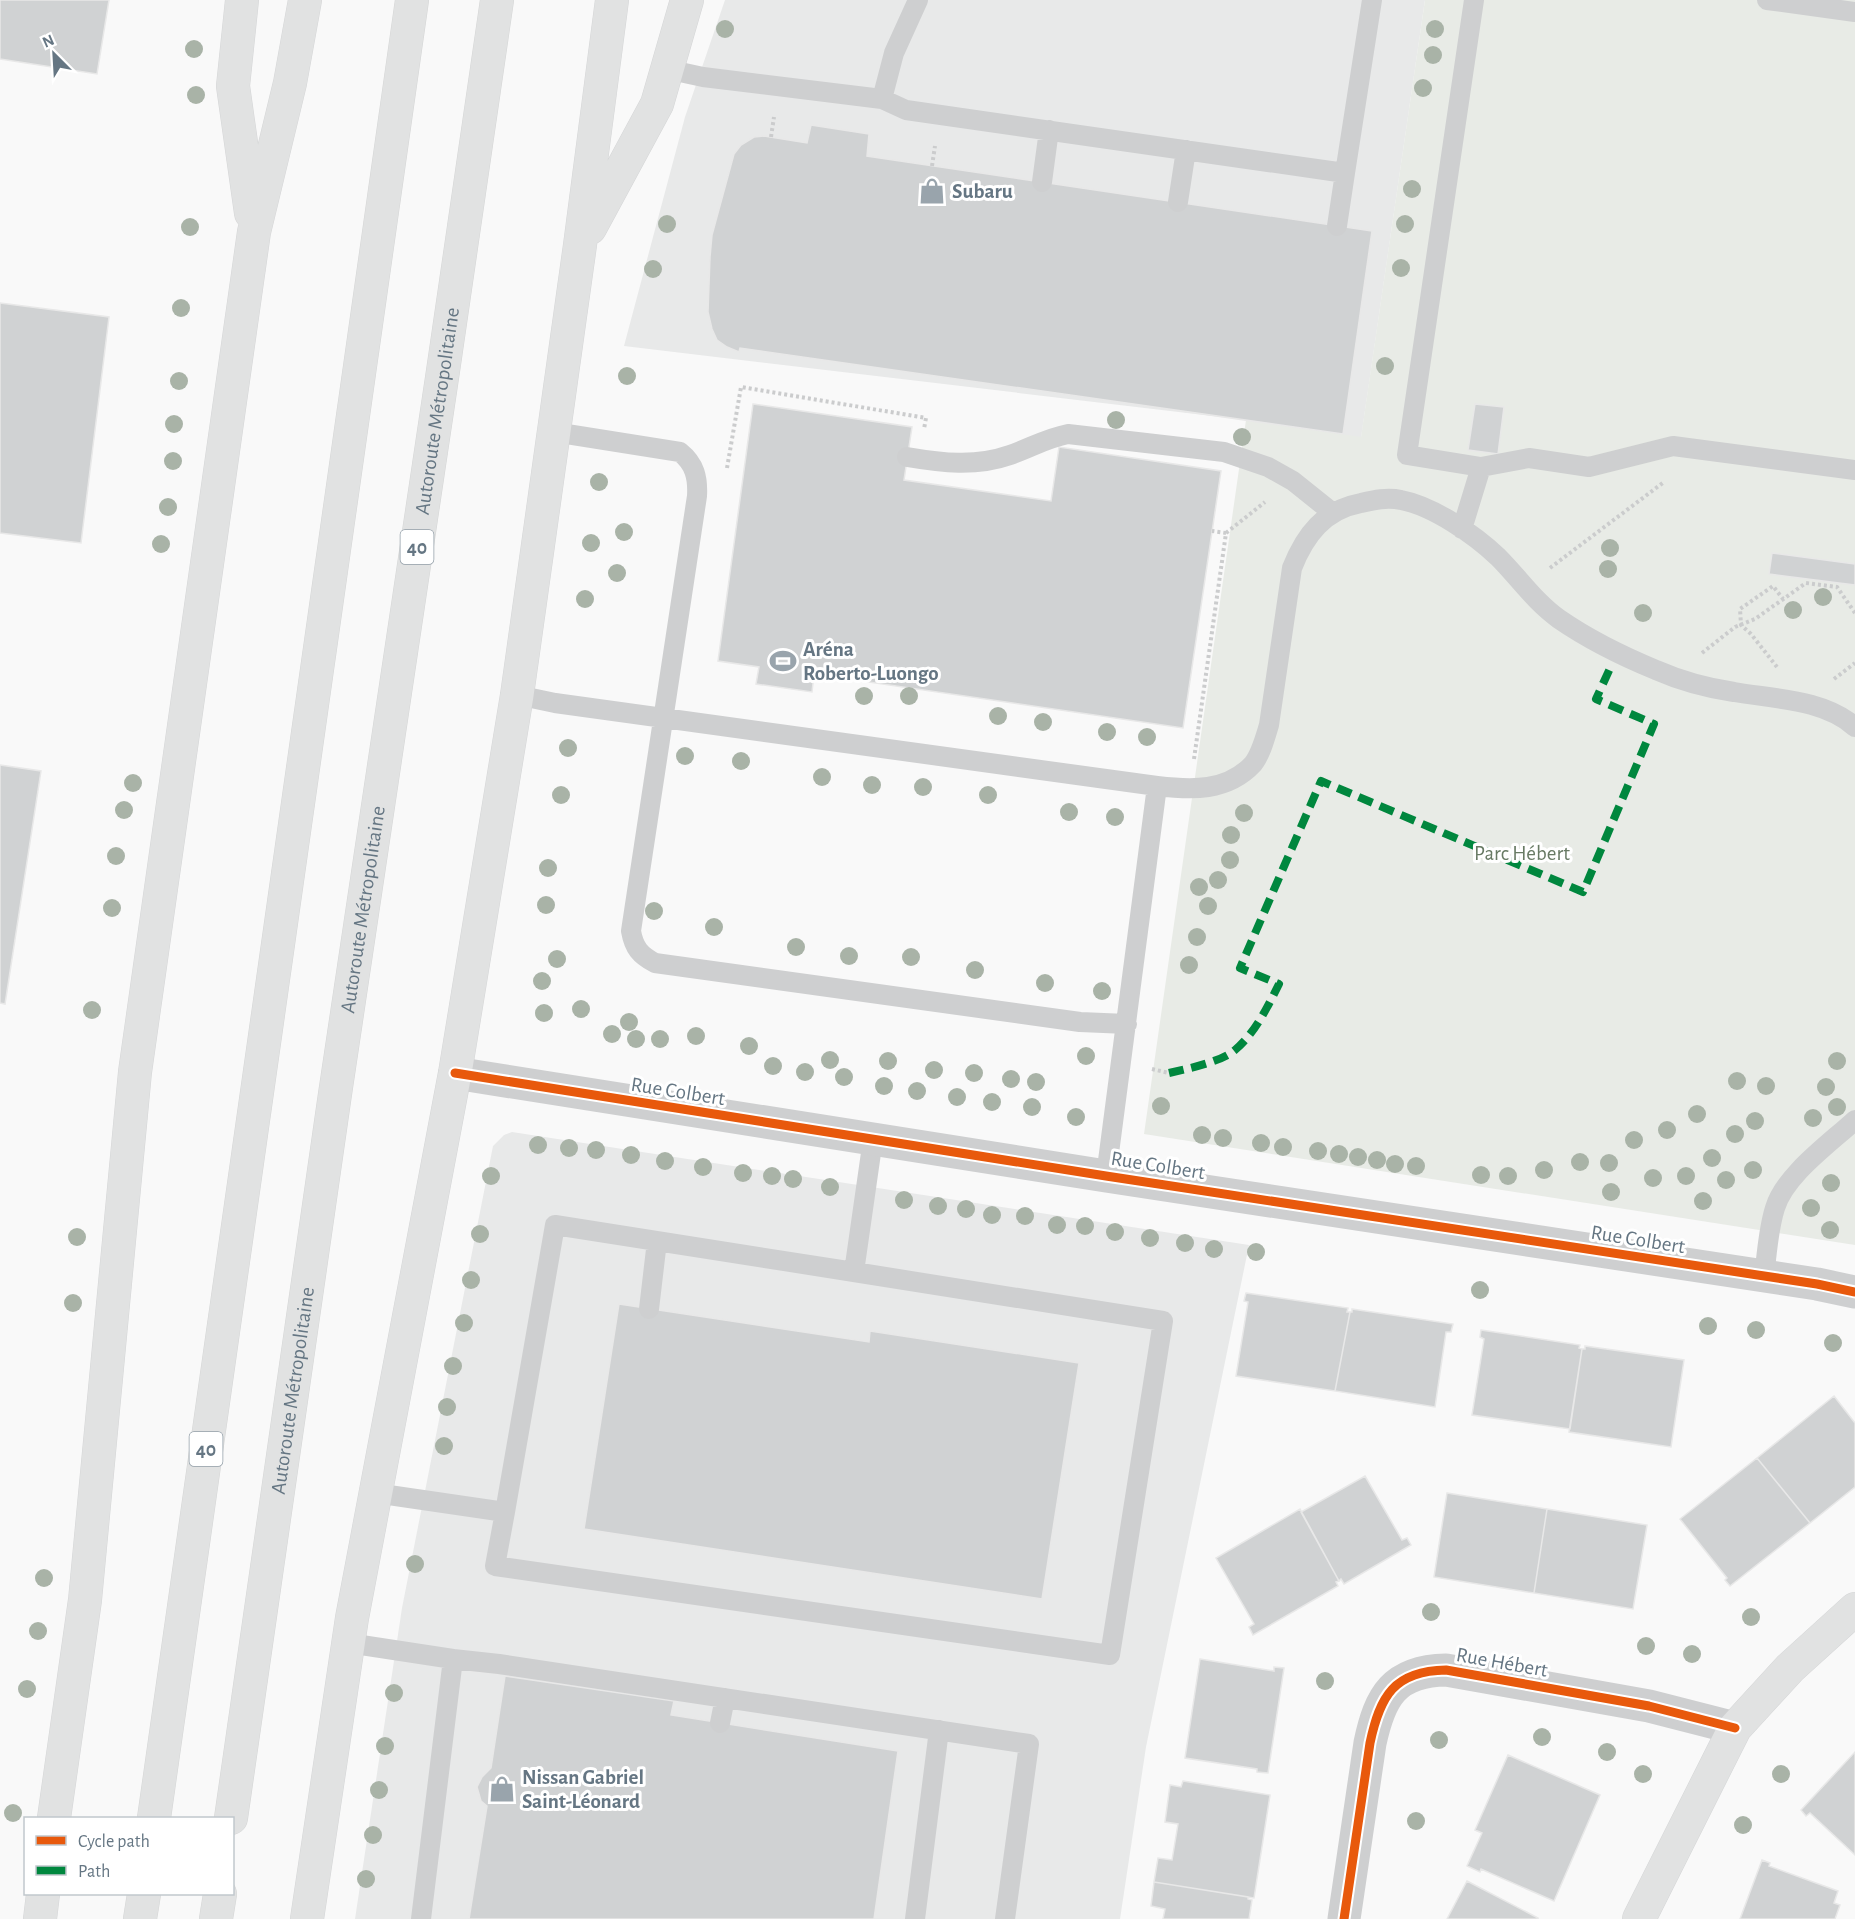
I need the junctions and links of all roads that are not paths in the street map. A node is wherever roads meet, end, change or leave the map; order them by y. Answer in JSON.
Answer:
{"nodes":[{"id":1,"x":242,"y":0,"type":"edge"},
{"id":2,"x":305,"y":0,"type":"edge"},
{"id":3,"x":412,"y":0,"type":"edge"},
{"id":4,"x":496,"y":0,"type":"edge"},
{"id":5,"x":612,"y":0,"type":"edge"},
{"id":6,"x":687,"y":0,"type":"edge"},
{"id":7,"x":918,"y":0,"type":"edge"},
{"id":8,"x":1372,"y":0,"type":"edge"},
{"id":9,"x":1474,"y":0,"type":"edge"},
{"id":10,"x":1767,"y":0,"type":"edge"},
{"id":11,"x":1855,"y":12,"type":"edge"},
{"id":12,"x":666,"y":69,"type":"junction"},
{"id":13,"x":882,"y":99,"type":"junction"},
{"id":14,"x":1049,"y":130,"type":"junction"},
{"id":15,"x":1186,"y":150,"type":"junction"},
{"id":16,"x":1345,"y":173,"type":"junction"},
{"id":17,"x":1042,"y":182,"type":"dead end"},
{"id":18,"x":1178,"y":202,"type":"dead end"},
{"id":19,"x":1337,"y":226,"type":"dead end"},
{"id":20,"x":254,"y":232,"type":"junction"},
{"id":21,"x":580,"y":245,"type":"junction"},
{"id":22,"x":554,"y":432,"type":"junction"},
{"id":23,"x":907,"y":457,"type":"dead end"},
{"id":24,"x":1481,"y":467,"type":"junction"},
{"id":25,"x":1855,"y":470,"type":"edge"},
{"id":26,"x":1332,"y":513,"type":"junction"},
{"id":27,"x":1462,"y":529,"type":"junction"},
{"id":28,"x":517,"y":695,"type":"junction"},
{"id":29,"x":664,"y":718,"type":"junction"},
{"id":30,"x":1855,"y":727,"type":"edge"},
{"id":31,"x":1157,"y":786,"type":"junction"},
{"id":32,"x":1127,"y":1024,"type":"junction"},
{"id":33,"x":455,"y":1073,"type":"junction"},
{"id":34,"x":1855,"y":1120,"type":"edge"},
{"id":35,"x":873,"y":1139,"type":"junction"},
{"id":36,"x":1106,"y":1176,"type":"junction"},
{"id":37,"x":657,"y":1241,"type":"junction"},
{"id":38,"x":854,"y":1272,"type":"junction"},
{"id":39,"x":1764,"y":1276,"type":"junction"},
{"id":40,"x":1855,"y":1292,"type":"edge"},
{"id":41,"x":649,"y":1309,"type":"dead end"},
{"id":42,"x":375,"y":1493,"type":"junction"},
{"id":43,"x":505,"y":1512,"type":"junction"},
{"id":44,"x":1855,"y":1609,"type":"edge"},
{"id":45,"x":348,"y":1643,"type":"junction"},
{"id":46,"x":453,"y":1659,"type":"junction"},
{"id":47,"x":724,"y":1698,"type":"junction"},
{"id":48,"x":720,"y":1723,"type":"dead end"},
{"id":49,"x":1736,"y":1728,"type":"junction"},
{"id":50,"x":939,"y":1730,"type":"junction"},
{"id":51,"x":54,"y":1817,"type":"edge"},
{"id":52,"x":154,"y":1817,"type":"edge"},
{"id":53,"x":231,"y":1817,"type":"edge"},
{"id":54,"x":43,"y":1895,"type":"edge"},
{"id":55,"x":144,"y":1895,"type":"edge"},
{"id":56,"x":220,"y":1895,"type":"edge"},
{"id":57,"x":40,"y":1919,"type":"edge"},
{"id":58,"x":140,"y":1919,"type":"edge"},
{"id":59,"x":216,"y":1919,"type":"edge"},
{"id":60,"x":307,"y":1919,"type":"edge"},
{"id":61,"x":421,"y":1919,"type":"edge"},
{"id":62,"x":915,"y":1919,"type":"edge"},
{"id":63,"x":1005,"y":1919,"type":"edge"},
{"id":64,"x":1344,"y":1919,"type":"edge"},
{"id":65,"x":1639,"y":1919,"type":"edge"}],
"edges":[{"from":1,"to":20,"type":"main road"},
{"from":2,"to":20,"type":"main road"},
{"from":3,"to":52,"type":"main road","number":"40"},
{"from":4,"to":53,"type":"main road","name":"Autoroute Métropolitaine","number":"40"},
{"from":5,"to":21,"type":"main road"},
{"from":6,"to":12,"type":"main road"},
{"from":7,"to":13,"type":"lane"},
{"from":8,"to":16,"type":"lane"},
{"from":9,"to":24,"type":"lane"},
{"from":10,"to":11,"type":"lane"},
{"from":12,"to":13,"type":"lane"},
{"from":12,"to":21,"type":"main road"},
{"from":13,"to":14,"type":"lane"},
{"from":14,"to":15,"type":"lane"},
{"from":14,"to":17,"type":"lane"},
{"from":15,"to":16,"type":"lane"},
{"from":15,"to":18,"type":"lane"},
{"from":16,"to":19,"type":"lane"},
{"from":20,"to":51,"type":"main road"},
{"from":21,"to":22,"type":"main road"},
{"from":22,"to":28,"type":"main road"},
{"from":22,"to":29,"type":"lane"},
{"from":23,"to":26,"type":"lane"},
{"from":24,"to":25,"type":"lane"},
{"from":24,"to":27,"type":"lane"},
{"from":26,"to":27,"type":"lane"},
{"from":26,"to":31,"type":"lane"},
{"from":27,"to":30,"type":"lane"},
{"from":28,"to":29,"type":"lane"},
{"from":28,"to":33,"type":"main road"},
{"from":29,"to":31,"type":"lane"},
{"from":29,"to":32,"type":"lane"},
{"from":31,"to":32,"type":"lane"},
{"from":32,"to":36,"type":"lane"},
{"from":33,"to":35,"type":"street","name":"Rue Colbert"},
{"from":33,"to":42,"type":"main road"},
{"from":34,"to":39,"type":"lane"},
{"from":35,"to":36,"type":"street","name":"Rue Colbert"},
{"from":35,"to":38,"type":"lane"},
{"from":36,"to":39,"type":"street","name":"Rue Colbert"},
{"from":37,"to":38,"type":"lane"},
{"from":37,"to":41,"type":"lane"},
{"from":37,"to":43,"type":"lane"},
{"from":38,"to":43,"type":"lane"},
{"from":39,"to":40,"type":"street","name":"Rue Colbert"},
{"from":42,"to":43,"type":"lane"},
{"from":42,"to":45,"type":"main road"},
{"from":44,"to":49,"type":"main road"},
{"from":45,"to":46,"type":"lane"},
{"from":45,"to":60,"type":"main road"},
{"from":46,"to":47,"type":"lane"},
{"from":46,"to":61,"type":"lane"},
{"from":47,"to":48,"type":"lane"},
{"from":47,"to":50,"type":"lane"},
{"from":49,"to":64,"type":"street","name":"Rue Hébert"},
{"from":49,"to":65,"type":"main road"},
{"from":50,"to":62,"type":"lane"},
{"from":50,"to":63,"type":"lane"},
{"from":54,"to":57,"type":"main road"},
{"from":55,"to":58,"type":"main road"},
{"from":56,"to":59,"type":"main road"}]}
